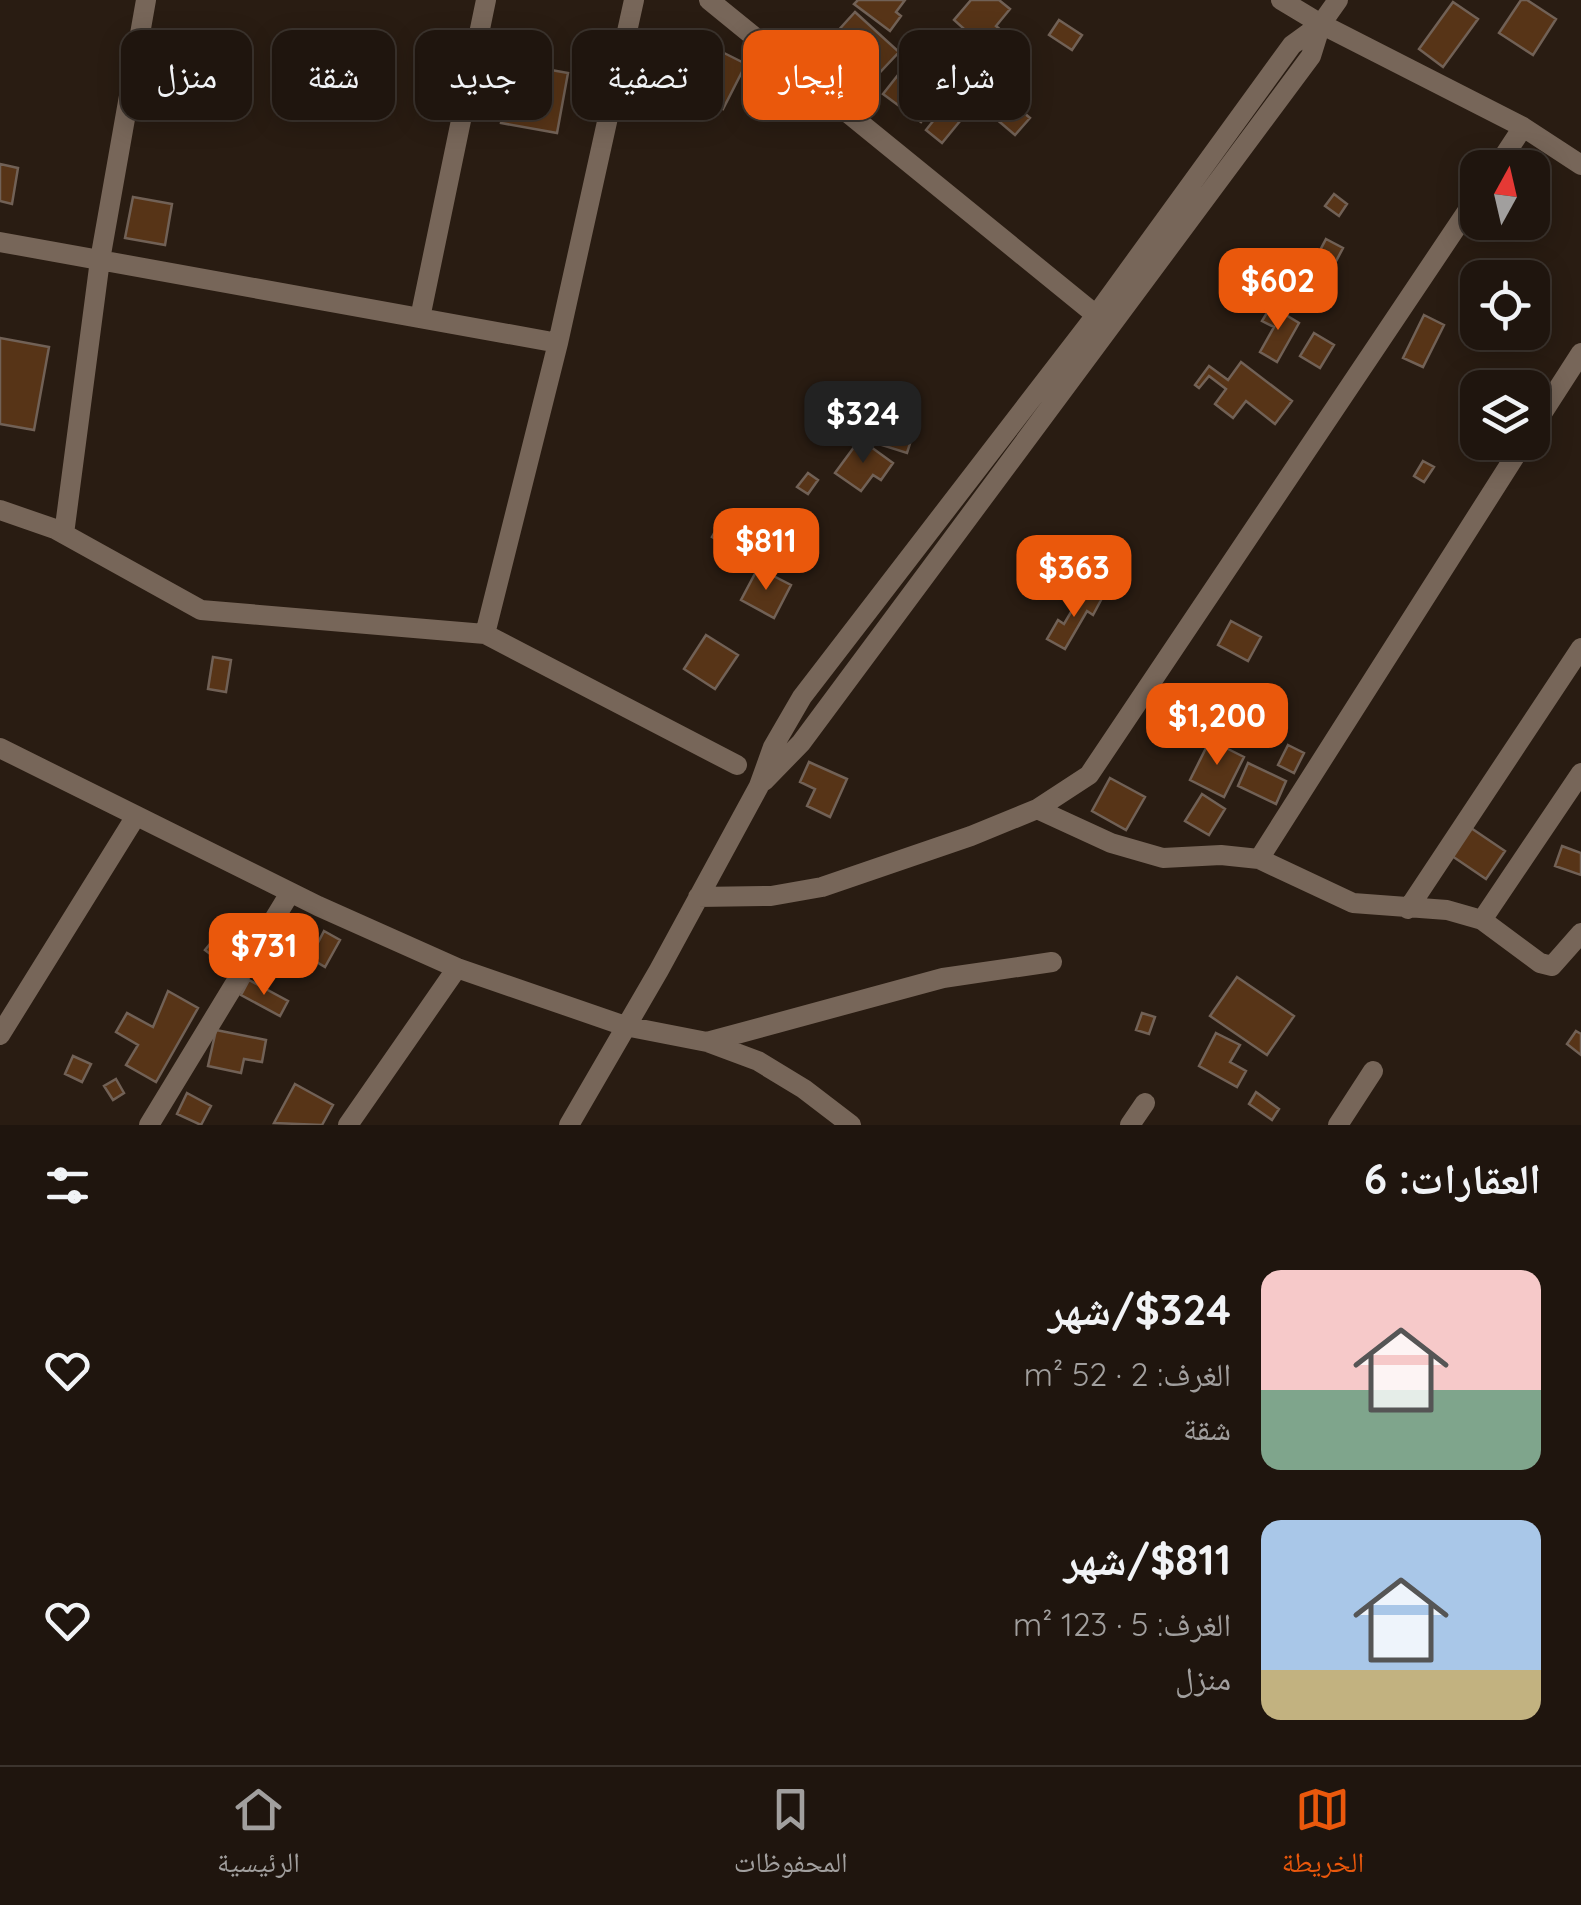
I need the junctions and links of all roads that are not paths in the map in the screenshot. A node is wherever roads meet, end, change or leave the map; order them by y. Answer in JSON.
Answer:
{"nodes":[{"id":1,"x":146,"y":0,"type":"edge"},
{"id":2,"x":486,"y":0,"type":"edge"},
{"id":3,"x":634,"y":0,"type":"edge"},
{"id":4,"x":710,"y":0,"type":"edge"},
{"id":5,"x":1281,"y":0,"type":"edge"},
{"id":6,"x":1338,"y":0,"type":"edge"},
{"id":7,"x":1321,"y":24,"type":"junction"},
{"id":8,"x":1523,"y":127,"type":"junction"},
{"id":9,"x":1508,"y":150,"type":"edge"},
{"id":10,"x":1581,"y":165,"type":"edge"},
{"id":11,"x":1460,"y":222,"type":"edge"},
{"id":12,"x":0,"y":242,"type":"edge"},
{"id":13,"x":100,"y":260,"type":"junction"},
{"id":14,"x":1096,"y":315,"type":"junction"},
{"id":15,"x":420,"y":318,"type":"junction"},
{"id":16,"x":558,"y":342,"type":"junction"},
{"id":17,"x":1581,"y":352,"type":"edge"},
{"id":18,"x":1550,"y":401,"type":"edge"},
{"id":19,"x":1513,"y":460,"type":"edge"},
{"id":20,"x":0,"y":510,"type":"edge"},
{"id":21,"x":64,"y":534,"type":"junction"},
{"id":22,"x":486,"y":634,"type":"junction"},
{"id":23,"x":1581,"y":648,"type":"edge"},
{"id":24,"x":2,"y":751,"type":"edge"},
{"id":25,"x":736,"y":765,"type":"dead end"},
{"id":26,"x":1581,"y":773,"type":"edge"},
{"id":27,"x":759,"y":786,"type":"junction"},
{"id":28,"x":1037,"y":809,"type":"junction"},
{"id":29,"x":136,"y":816,"type":"junction"},
{"id":30,"x":1259,"y":859,"type":"junction"},
{"id":31,"x":290,"y":892,"type":"junction"},
{"id":32,"x":698,"y":897,"type":"junction"},
{"id":33,"x":1408,"y":910,"type":"junction"},
{"id":34,"x":1482,"y":920,"type":"junction"},
{"id":35,"x":1581,"y":933,"type":"edge"},
{"id":36,"x":1052,"y":962,"type":"dead end"},
{"id":37,"x":457,"y":968,"type":"junction"},
{"id":38,"x":626,"y":1026,"type":"junction"},
{"id":39,"x":0,"y":1034,"type":"edge"},
{"id":40,"x":706,"y":1042,"type":"junction"},
{"id":41,"x":1373,"y":1072,"type":"dead end"},
{"id":42,"x":1145,"y":1102,"type":"dead end"},
{"id":43,"x":149,"y":1125,"type":"edge"},
{"id":44,"x":348,"y":1125,"type":"edge"},
{"id":45,"x":569,"y":1125,"type":"edge"},
{"id":46,"x":851,"y":1125,"type":"edge"},
{"id":47,"x":1130,"y":1125,"type":"edge"},
{"id":48,"x":1338,"y":1125,"type":"edge"}],
"edges":[{"from":1,"to":13,"type":"street"},
{"from":2,"to":15,"type":"street"},
{"from":3,"to":16,"type":"street"},
{"from":4,"to":14,"type":"street"},
{"from":5,"to":7,"type":"street"},
{"from":6,"to":7,"type":"street"},
{"from":7,"to":8,"type":"street"},
{"from":7,"to":14,"type":"street"},
{"from":7,"to":27,"type":"street"},
{"from":8,"to":9,"type":"street"},
{"from":8,"to":10,"type":"street"},
{"from":11,"to":28,"type":"street"},
{"from":12,"to":13,"type":"street"},
{"from":13,"to":15,"type":"street"},
{"from":13,"to":21,"type":"street"},
{"from":14,"to":27,"type":"street"},
{"from":15,"to":16,"type":"street"},
{"from":16,"to":22,"type":"street"},
{"from":17,"to":18,"type":"street"},
{"from":19,"to":30,"type":"street"},
{"from":20,"to":21,"type":"street"},
{"from":21,"to":22,"type":"street"},
{"from":22,"to":25,"type":"street"},
{"from":23,"to":33,"type":"street"},
{"from":24,"to":29,"type":"street"},
{"from":26,"to":34,"type":"street"},
{"from":27,"to":32,"type":"street"},
{"from":28,"to":30,"type":"street"},
{"from":28,"to":32,"type":"street"},
{"from":29,"to":31,"type":"street"},
{"from":29,"to":39,"type":"street"},
{"from":30,"to":33,"type":"street"},
{"from":31,"to":37,"type":"street"},
{"from":31,"to":43,"type":"street"},
{"from":32,"to":38,"type":"street"},
{"from":33,"to":34,"type":"street"},
{"from":34,"to":35,"type":"street"},
{"from":36,"to":40,"type":"street"},
{"from":37,"to":38,"type":"street"},
{"from":37,"to":44,"type":"street"},
{"from":38,"to":40,"type":"street"},
{"from":38,"to":45,"type":"street"},
{"from":40,"to":46,"type":"street"},
{"from":41,"to":48,"type":"street"},
{"from":42,"to":47,"type":"street"}]}
